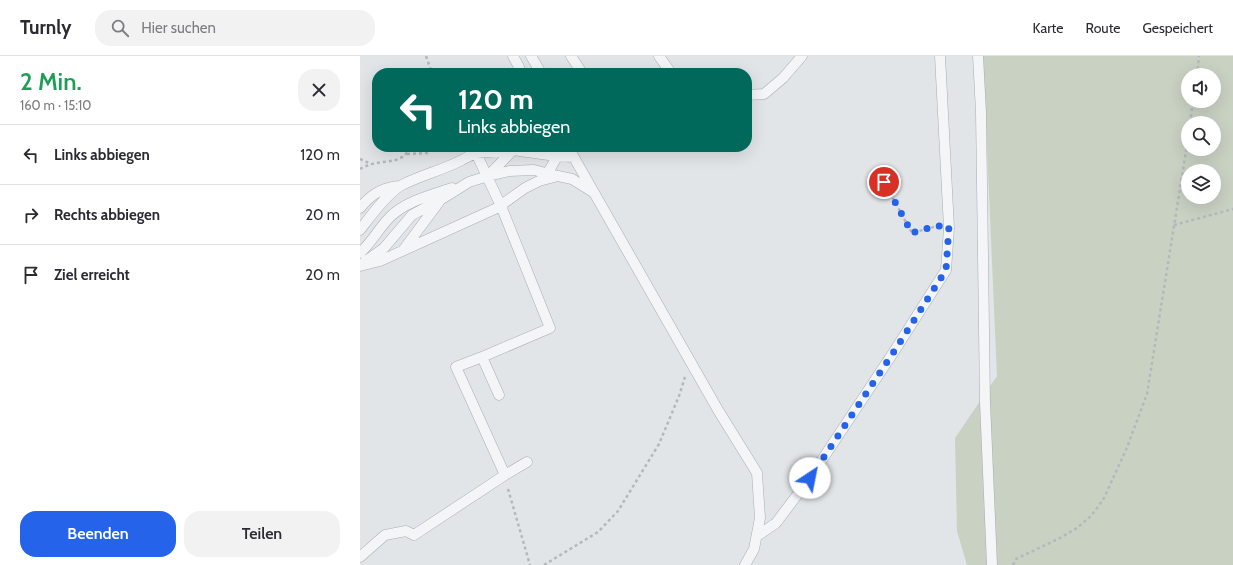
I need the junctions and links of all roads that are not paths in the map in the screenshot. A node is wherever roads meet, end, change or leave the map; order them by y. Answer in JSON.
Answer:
{"nodes":[{"id":1,"x":513,"y":56,"type":"edge"},
{"id":2,"x":531,"y":56,"type":"edge"},
{"id":3,"x":571,"y":56,"type":"edge"},
{"id":4,"x":659,"y":56,"type":"edge"},
{"id":5,"x":802,"y":56,"type":"edge"},
{"id":6,"x":940,"y":56,"type":"edge"},
{"id":7,"x":978,"y":56,"type":"edge"},
{"id":8,"x":519,"y":68,"type":"edge"},
{"id":9,"x":538,"y":68,"type":"edge"},
{"id":10,"x":579,"y":68,"type":"edge"},
{"id":11,"x":667,"y":68,"type":"edge"},
{"id":12,"x":752,"y":96,"type":"edge"},
{"id":13,"x":475,"y":152,"type":"edge"},
{"id":14,"x":480,"y":152,"type":"edge"},
{"id":15,"x":512,"y":152,"type":"edge"},
{"id":16,"x":560,"y":152,"type":"edge"},
{"id":17,"x":571,"y":152,"type":"edge"},
{"id":18,"x":574,"y":157,"type":"junction"},
{"id":19,"x":547,"y":174,"type":"junction"},
{"id":20,"x":488,"y":176,"type":"junction"},
{"id":21,"x":558,"y":176,"type":"junction"},
{"id":22,"x":539,"y":181,"type":"junction"},
{"id":23,"x":469,"y":182,"type":"junction"},
{"id":24,"x":400,"y":186,"type":"junction"},
{"id":25,"x":594,"y":193,"type":"junction"},
{"id":26,"x":440,"y":200,"type":"junction"},
{"id":27,"x":364,"y":201,"type":"edge"},
{"id":28,"x":501,"y":206,"type":"junction"},
{"id":29,"x":360,"y":208,"type":"edge"},
{"id":30,"x":360,"y":230,"type":"edge"},
{"id":31,"x":403,"y":250,"type":"junction"},
{"id":32,"x":360,"y":253,"type":"edge"},
{"id":33,"x":360,"y":266,"type":"edge"},
{"id":34,"x":482,"y":357,"type":"junction"},
{"id":35,"x":499,"y":395,"type":"dead end"},
{"id":36,"x":527,"y":462,"type":"dead end"},
{"id":37,"x":505,"y":475,"type":"junction"},
{"id":38,"x":757,"y":536,"type":"junction"},
{"id":39,"x":360,"y":557,"type":"edge"},
{"id":40,"x":744,"y":565,"type":"edge"},
{"id":41,"x":992,"y":565,"type":"edge"}],
"edges":[{"from":1,"to":8,"type":"lane"},
{"from":2,"to":9,"type":"lane"},
{"from":3,"to":10,"type":"lane"},
{"from":4,"to":11,"type":"lane"},
{"from":5,"to":12,"type":"lane"},
{"from":6,"to":38,"type":"lane"},
{"from":7,"to":41,"type":"lane"},
{"from":13,"to":24,"type":"lane"},
{"from":14,"to":20,"type":"lane"},
{"from":15,"to":20,"type":"lane"},
{"from":16,"to":18,"type":"lane"},
{"from":16,"to":19,"type":"lane"},
{"from":17,"to":18,"type":"lane"},
{"from":18,"to":25,"type":"lane"},
{"from":19,"to":20,"type":"lane"},
{"from":19,"to":21,"type":"lane"},
{"from":19,"to":22,"type":"lane"},
{"from":20,"to":23,"type":"lane"},
{"from":20,"to":28,"type":"lane"},
{"from":21,"to":22,"type":"lane"},
{"from":21,"to":25,"type":"lane"},
{"from":22,"to":28,"type":"lane"},
{"from":23,"to":26,"type":"lane"},
{"from":23,"to":32,"type":"lane"},
{"from":24,"to":27,"type":"lane"},
{"from":24,"to":30,"type":"lane"},
{"from":25,"to":38,"type":"lane"},
{"from":26,"to":31,"type":"lane"},
{"from":26,"to":33,"type":"lane"},
{"from":27,"to":29,"type":"lane"},
{"from":28,"to":31,"type":"lane"},
{"from":28,"to":34,"type":"lane"},
{"from":31,"to":33,"type":"lane"},
{"from":34,"to":35,"type":"lane"},
{"from":34,"to":37,"type":"lane"},
{"from":36,"to":37,"type":"lane"},
{"from":37,"to":39,"type":"lane"},
{"from":38,"to":40,"type":"lane"}]}
